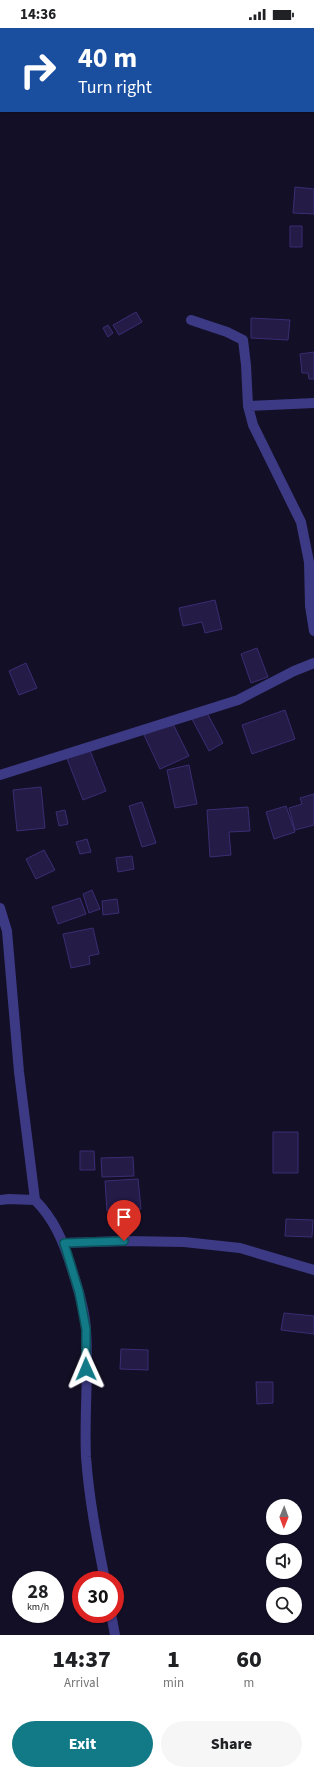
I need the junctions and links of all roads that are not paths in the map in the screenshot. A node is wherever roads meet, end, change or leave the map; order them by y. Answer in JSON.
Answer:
{"nodes":[{"id":1,"x":191,"y":320,"type":"dead end"},
{"id":2,"x":314,"y":404,"type":"edge"},
{"id":3,"x":248,"y":406,"type":"junction"},
{"id":4,"x":312,"y":606,"type":"edge"},
{"id":5,"x":314,"y":631,"type":"edge"},
{"id":6,"x":314,"y":664,"type":"edge"},
{"id":7,"x":0,"y":775,"type":"edge"},
{"id":8,"x":0,"y":908,"type":"edge"},
{"id":9,"x":0,"y":1200,"type":"edge"},
{"id":10,"x":35,"y":1200,"type":"junction"},
{"id":11,"x":64,"y":1243,"type":"junction"},
{"id":12,"x":314,"y":1270,"type":"edge"},
{"id":13,"x":102,"y":1571,"type":"edge"},
{"id":14,"x":113,"y":1623,"type":"edge"},
{"id":15,"x":115,"y":1635,"type":"edge"}],
"edges":[{"from":1,"to":3,"type":"street"},
{"from":2,"to":3,"type":"street"},
{"from":3,"to":4,"type":"street"},
{"from":4,"to":5,"type":"street"},
{"from":6,"to":7,"type":"street"},
{"from":8,"to":10,"type":"street"},
{"from":9,"to":10,"type":"street"},
{"from":10,"to":11,"type":"street"},
{"from":11,"to":12,"type":"street"},
{"from":11,"to":13,"type":"street"},
{"from":14,"to":15,"type":"street"}]}
